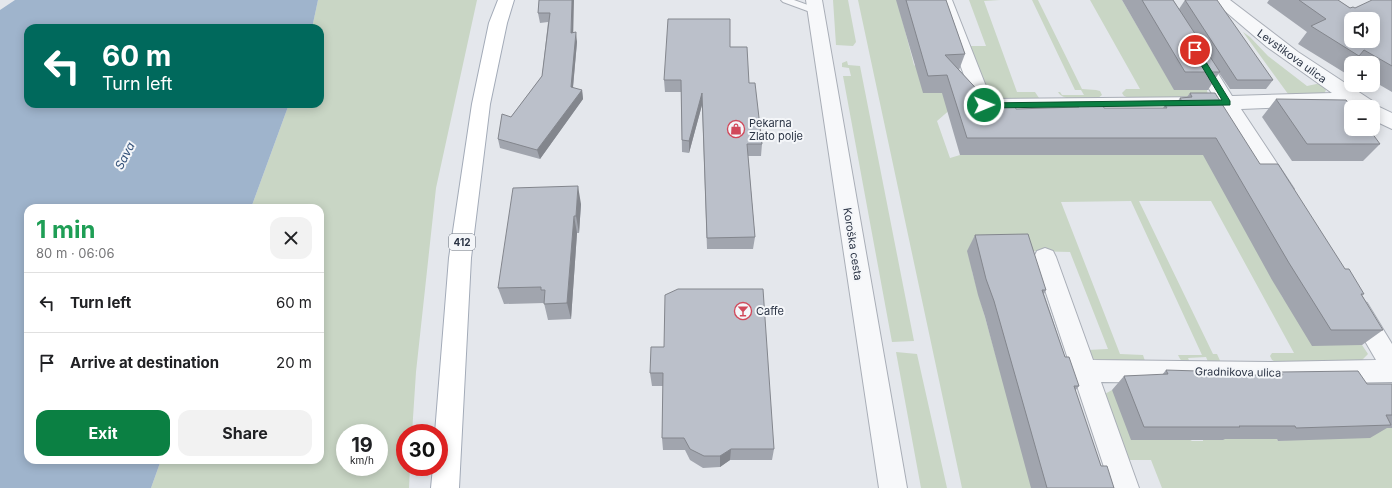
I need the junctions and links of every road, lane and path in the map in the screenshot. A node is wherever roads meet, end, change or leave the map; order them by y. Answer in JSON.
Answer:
{"nodes":[{"id":1,"x":506,"y":0,"type":"edge"},
{"id":2,"x":786,"y":0,"type":"edge"},
{"id":3,"x":944,"y":0,"type":"edge"},
{"id":4,"x":1220,"y":0,"type":"edge"},
{"id":5,"x":815,"y":6,"type":"edge"},
{"id":6,"x":1187,"y":37,"type":"edge"},
{"id":7,"x":1356,"y":100,"type":"edge"},
{"id":8,"x":1228,"y":103,"type":"junction"},
{"id":9,"x":1344,"y":103,"type":"edge"},
{"id":10,"x":1380,"y":115,"type":"edge"},
{"id":11,"x":1392,"y":122,"type":"edge"},
{"id":12,"x":1295,"y":205,"type":"edge"},
{"id":13,"x":1045,"y":257,"type":"dead end"},
{"id":14,"x":1348,"y":291,"type":"edge"},
{"id":15,"x":1392,"y":366,"type":"edge"},
{"id":16,"x":1084,"y":371,"type":"junction"},
{"id":17,"x":1392,"y":371,"type":"edge"},
{"id":18,"x":445,"y":488,"type":"edge"},
{"id":19,"x":893,"y":488,"type":"edge"},
{"id":20,"x":1125,"y":488,"type":"edge"}],
"edges":[{"from":1,"to":18,"type":"main road","number":"412"},
{"from":2,"to":5,"type":"lane"},
{"from":3,"to":8,"type":"street"},
{"from":4,"to":7,"type":"street","name":"Levstikova ulica"},
{"from":5,"to":19,"type":"street","name":"Koroška cesta"},
{"from":6,"to":8,"type":"street"},
{"from":8,"to":9,"type":"street"},
{"from":8,"to":12,"type":"street"},
{"from":10,"to":11,"type":"street"},
{"from":13,"to":16,"type":"street"},
{"from":14,"to":15,"type":"street"},
{"from":16,"to":17,"type":"street","name":"Gradnikova ulica"},
{"from":16,"to":20,"type":"street"}]}
